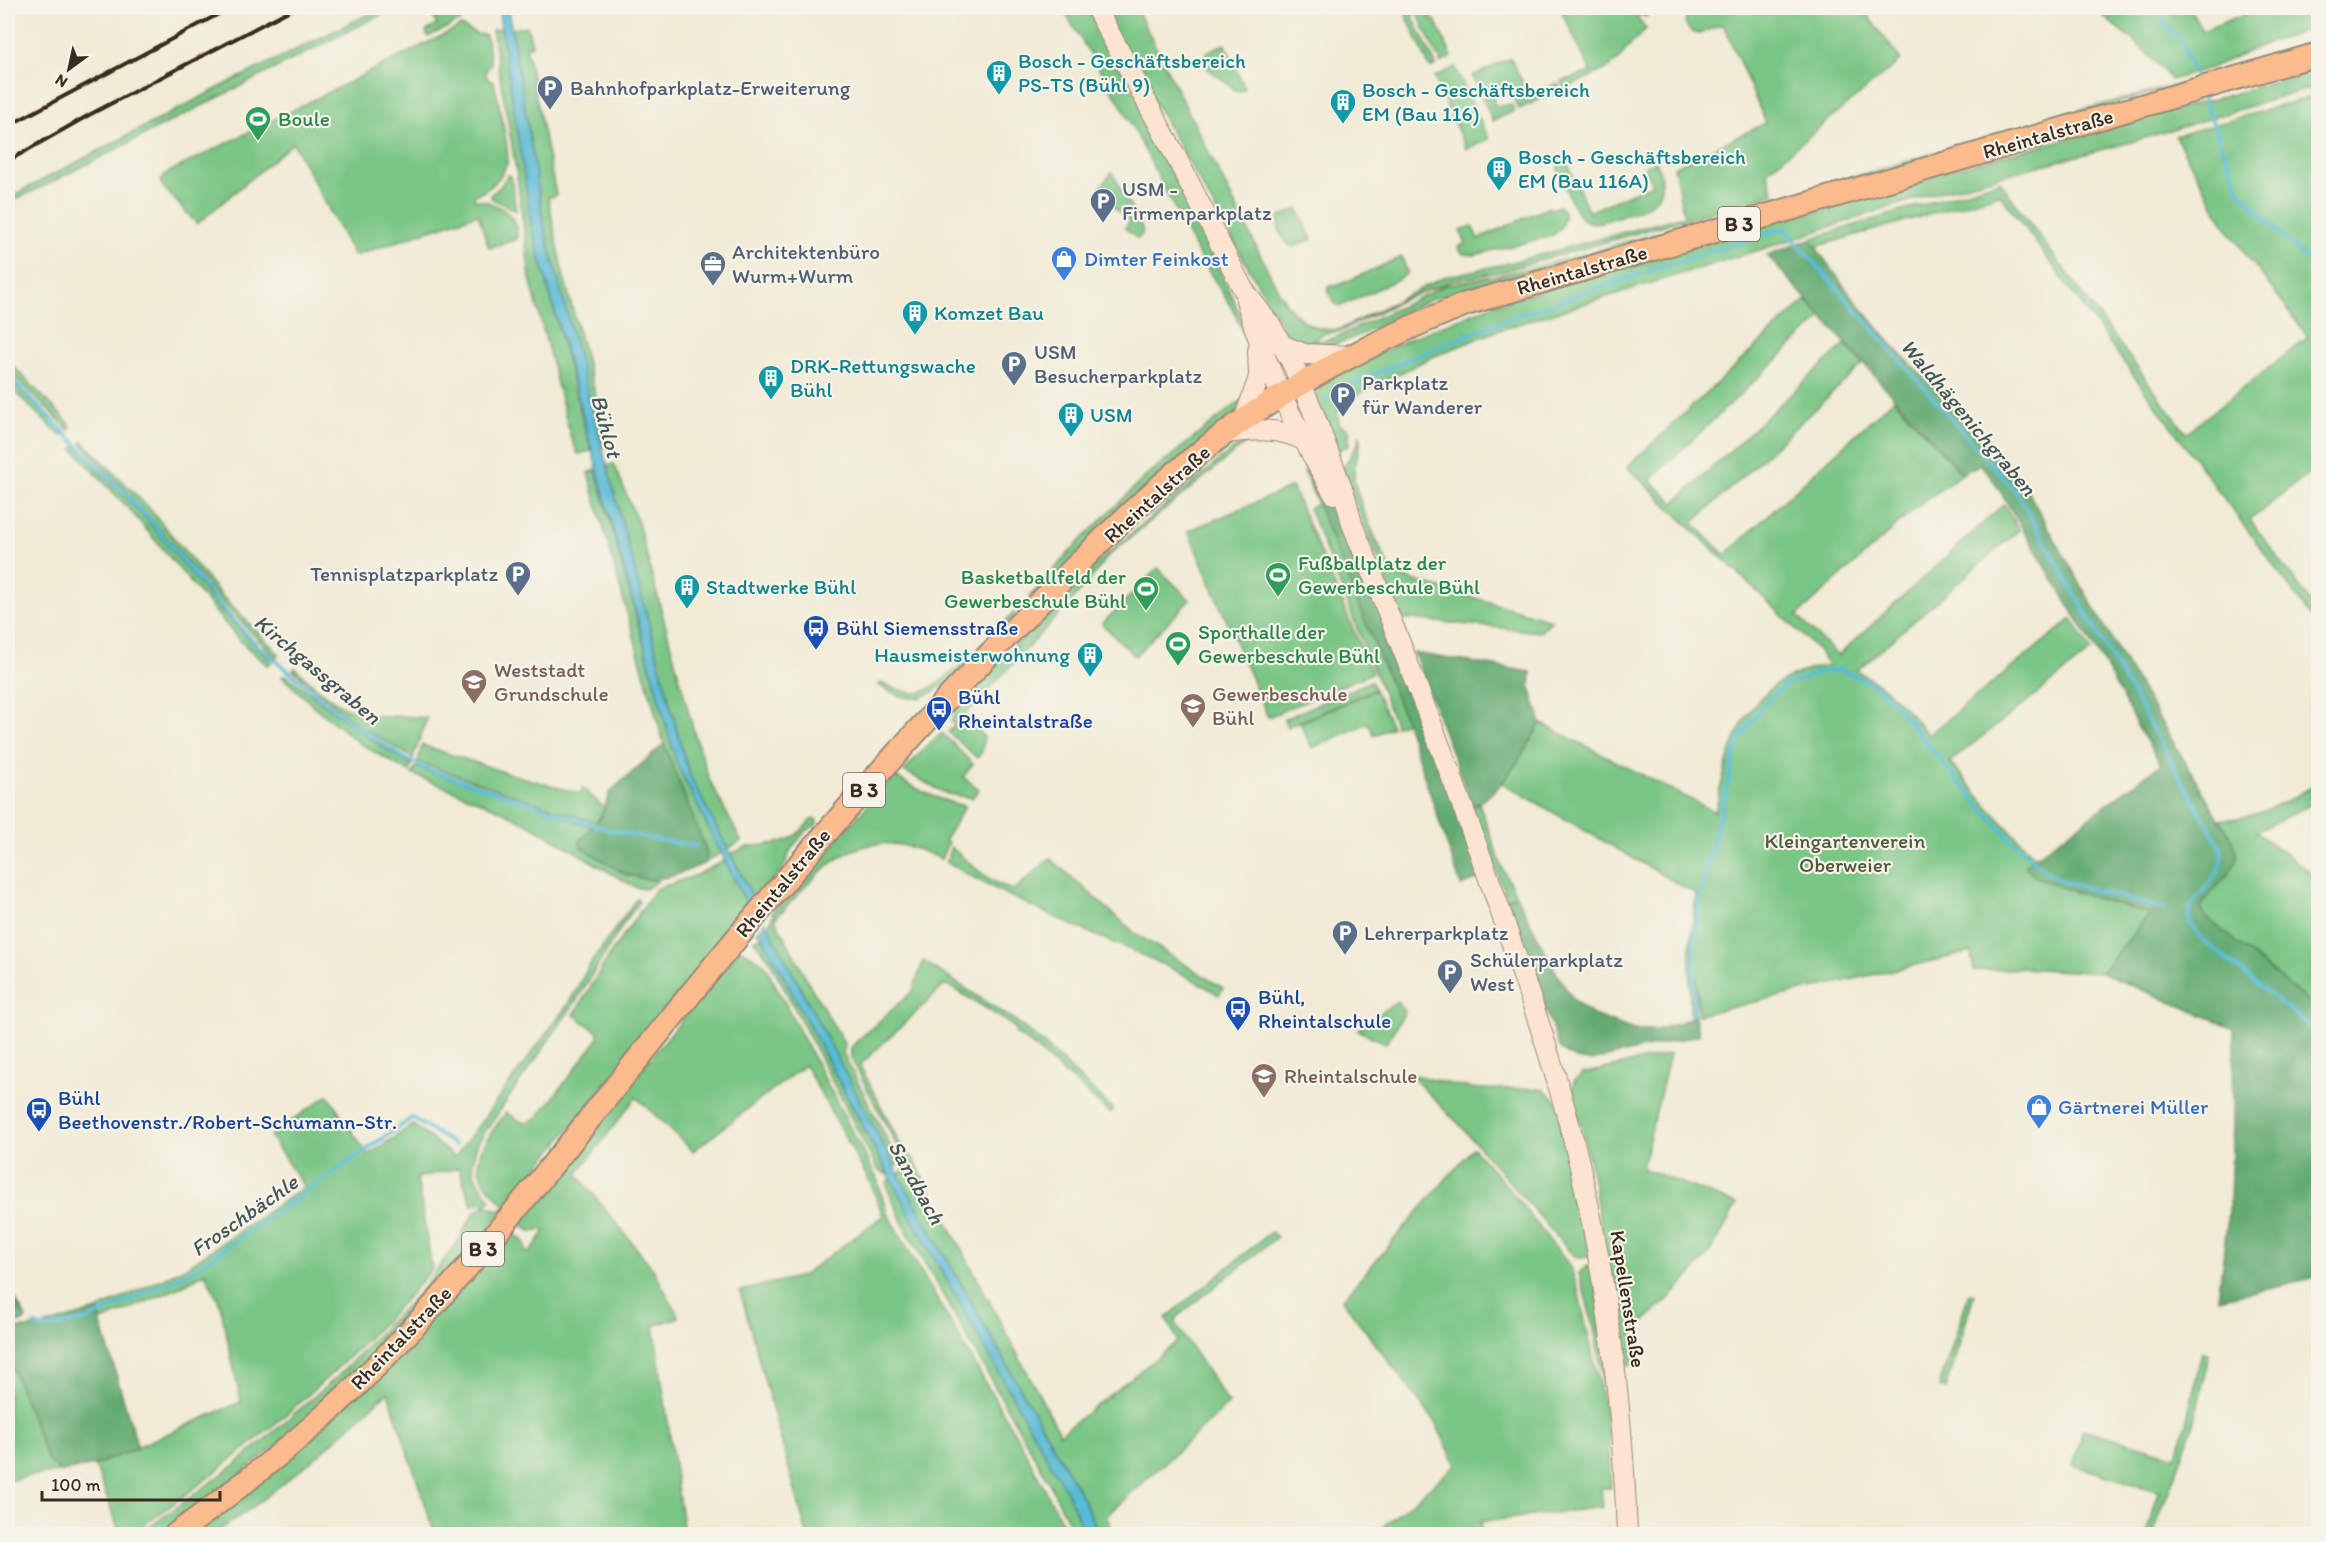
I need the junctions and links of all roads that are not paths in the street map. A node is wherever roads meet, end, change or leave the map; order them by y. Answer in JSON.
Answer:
{"nodes":[{"id":1,"x":1096,"y":8,"type":"edge"},
{"id":2,"x":2319,"y":54,"type":"edge"},
{"id":3,"x":1243,"y":288,"type":"junction"},
{"id":4,"x":1258,"y":342,"type":"junction"},
{"id":5,"x":1282,"y":345,"type":"junction"},
{"id":6,"x":1350,"y":356,"type":"junction"},
{"id":7,"x":1302,"y":384,"type":"junction"},
{"id":8,"x":1281,"y":396,"type":"junction"},
{"id":9,"x":1235,"y":427,"type":"junction"},
{"id":10,"x":1302,"y":440,"type":"junction"},
{"id":11,"x":1352,"y":524,"type":"junction"},
{"id":12,"x":176,"y":1534,"type":"edge"},
{"id":13,"x":1627,"y":1534,"type":"edge"}],
"edges":[{"from":1,"to":3,"type":"street"},
{"from":2,"to":6,"type":"main road","name":"Rheintalstraße","number":"B 3"},
{"from":3,"to":4,"type":"street"},
{"from":3,"to":5,"type":"street"},
{"from":4,"to":8,"type":"street"},
{"from":4,"to":9,"type":"street"},
{"from":5,"to":6,"type":"street"},
{"from":5,"to":7,"type":"street"},
{"from":6,"to":7,"type":"main road","name":"Rheintalstraße","number":"B 3"},
{"from":7,"to":8,"type":"main road","name":"Rheintalstraße","number":"B 3"},
{"from":7,"to":11,"type":"street"},
{"from":8,"to":9,"type":"main road","name":"Rheintalstraße","number":"B 3"},
{"from":8,"to":10,"type":"street"},
{"from":9,"to":10,"type":"street"},
{"from":9,"to":12,"type":"main road","name":"Rheintalstraße","number":"B 3"},
{"from":10,"to":11,"type":"street"},
{"from":11,"to":13,"type":"street","name":"Kapellenstraße"}]}
